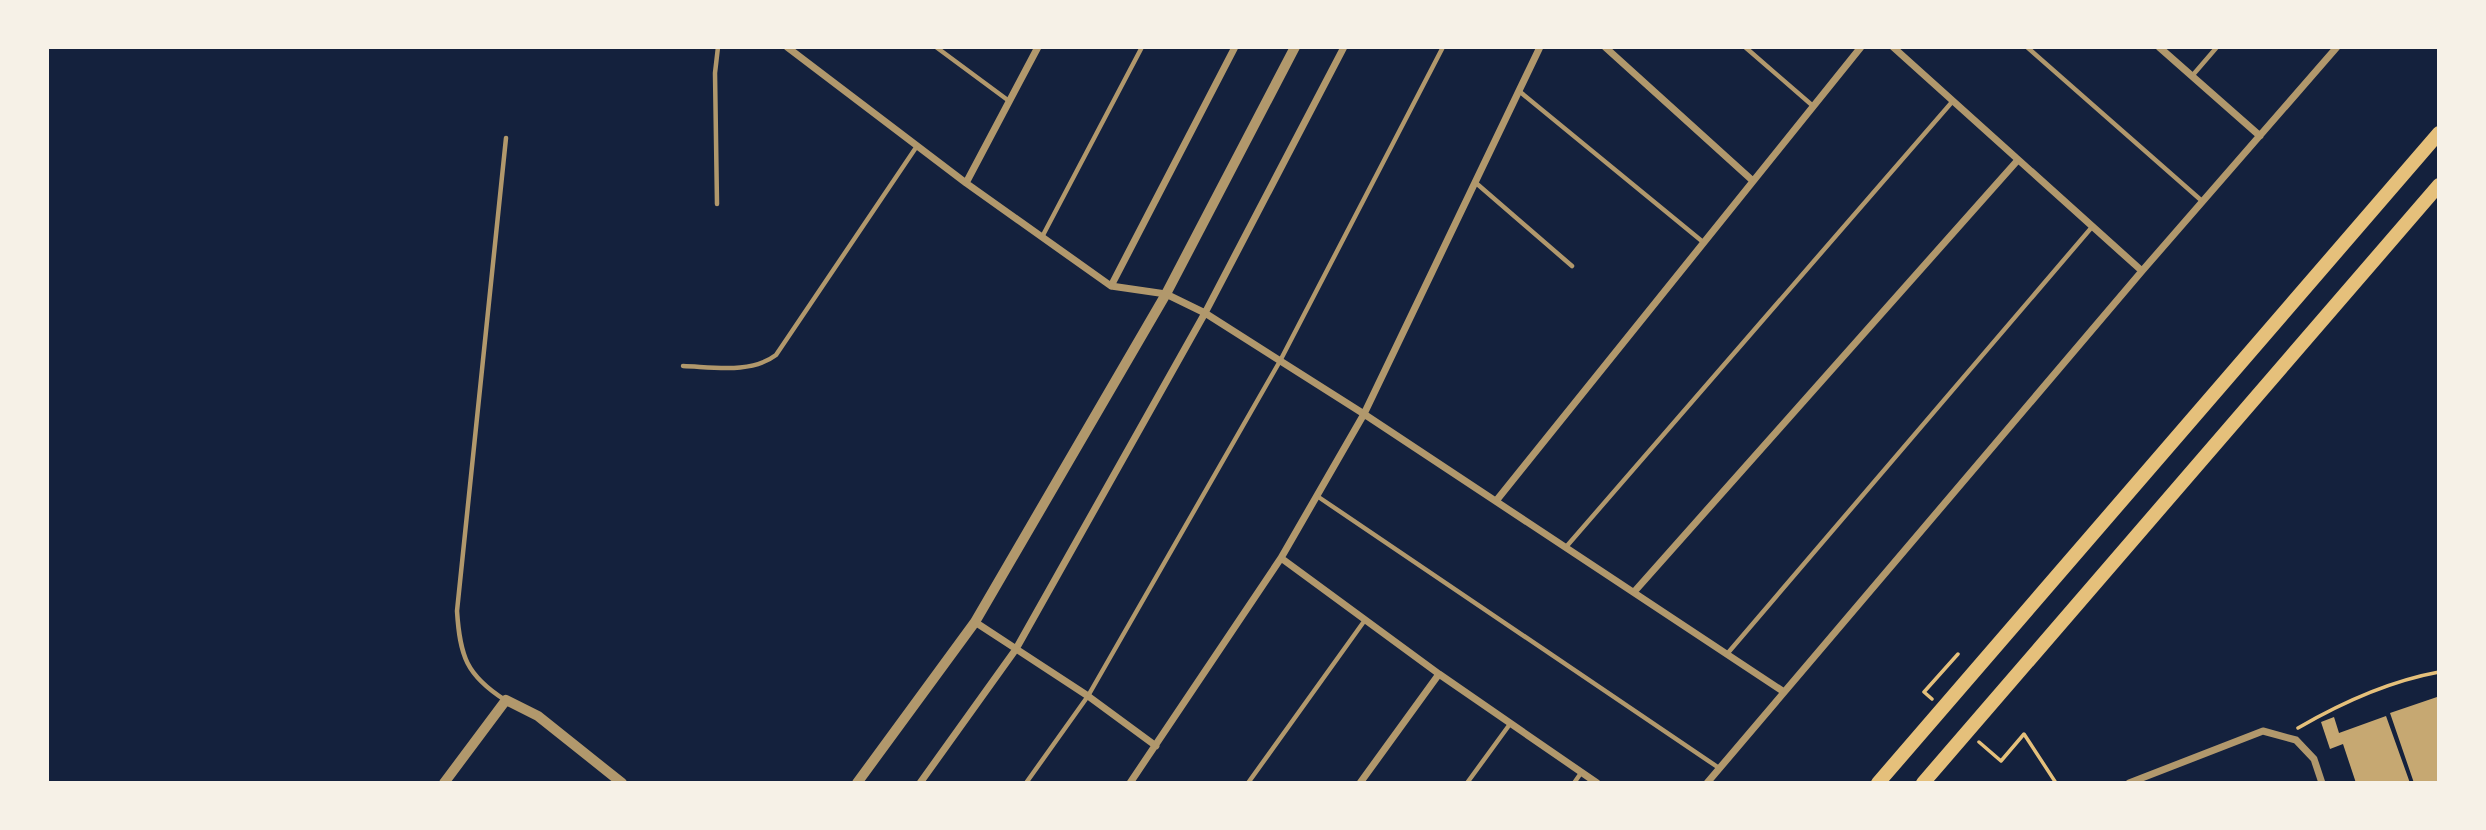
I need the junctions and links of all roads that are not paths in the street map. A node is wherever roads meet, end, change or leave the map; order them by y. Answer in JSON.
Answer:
{"nodes":[{"id":1,"x":718,"y":47,"type":"edge"},
{"id":2,"x":787,"y":47,"type":"edge"},
{"id":3,"x":936,"y":47,"type":"edge"},
{"id":4,"x":1038,"y":47,"type":"edge"},
{"id":5,"x":1142,"y":47,"type":"edge"},
{"id":6,"x":1235,"y":47,"type":"edge"},
{"id":7,"x":1295,"y":47,"type":"edge"},
{"id":8,"x":1344,"y":47,"type":"edge"},
{"id":9,"x":1443,"y":47,"type":"edge"},
{"id":10,"x":1540,"y":47,"type":"edge"},
{"id":11,"x":1605,"y":47,"type":"edge"},
{"id":12,"x":1745,"y":47,"type":"edge"},
{"id":13,"x":1860,"y":47,"type":"edge"},
{"id":14,"x":1893,"y":47,"type":"edge"},
{"id":15,"x":2027,"y":47,"type":"edge"},
{"id":16,"x":2159,"y":47,"type":"edge"},
{"id":17,"x":2217,"y":47,"type":"edge"},
{"id":18,"x":2337,"y":47,"type":"edge"},
{"id":19,"x":2191,"y":77,"type":"junction"},
{"id":20,"x":1519,"y":91,"type":"junction"},
{"id":21,"x":1009,"y":102,"type":"junction"},
{"id":22,"x":1952,"y":102,"type":"junction"},
{"id":23,"x":1813,"y":106,"type":"junction"},
{"id":24,"x":2439,"y":133,"type":"edge"},
{"id":25,"x":2260,"y":136,"type":"junction"},
{"id":26,"x":506,"y":138,"type":"dead end"},
{"id":27,"x":917,"y":146,"type":"junction"},
{"id":28,"x":2017,"y":161,"type":"junction"},
{"id":29,"x":1753,"y":181,"type":"junction"},
{"id":30,"x":1475,"y":182,"type":"junction"},
{"id":31,"x":966,"y":183,"type":"junction"},
{"id":32,"x":2439,"y":185,"type":"edge"},
{"id":33,"x":2203,"y":202,"type":"junction"},
{"id":34,"x":717,"y":204,"type":"dead end"},
{"id":35,"x":2092,"y":227,"type":"junction"},
{"id":36,"x":1042,"y":237,"type":"junction"},
{"id":37,"x":1704,"y":243,"type":"junction"},
{"id":38,"x":1572,"y":266,"type":"dead end"},
{"id":39,"x":2142,"y":271,"type":"junction"},
{"id":40,"x":1111,"y":286,"type":"junction"},
{"id":41,"x":1166,"y":294,"type":"junction"},
{"id":42,"x":1205,"y":313,"type":"junction"},
{"id":43,"x":1280,"y":360,"type":"junction"},
{"id":44,"x":683,"y":366,"type":"dead end"},
{"id":45,"x":1364,"y":414,"type":"junction"},
{"id":46,"x":1317,"y":496,"type":"junction"},
{"id":47,"x":1496,"y":501,"type":"junction"},
{"id":48,"x":1566,"y":547,"type":"junction"},
{"id":49,"x":1281,"y":558,"type":"junction"},
{"id":50,"x":1634,"y":592,"type":"junction"},
{"id":51,"x":1365,"y":620,"type":"junction"},
{"id":52,"x":975,"y":622,"type":"junction"},
{"id":53,"x":1016,"y":649,"type":"junction"},
{"id":54,"x":1727,"y":654,"type":"junction"},
{"id":55,"x":1439,"y":674,"type":"junction"},
{"id":56,"x":1784,"y":692,"type":"junction"},
{"id":57,"x":1088,"y":696,"type":"junction"},
{"id":58,"x":506,"y":700,"type":"junction"},
{"id":59,"x":1510,"y":723,"type":"junction"},
{"id":60,"x":1156,"y":746,"type":"junction"},
{"id":61,"x":1719,"y":768,"type":"junction"},
{"id":62,"x":1582,"y":772,"type":"junction"},
{"id":63,"x":444,"y":783,"type":"edge"},
{"id":64,"x":622,"y":783,"type":"edge"},
{"id":65,"x":857,"y":783,"type":"edge"},
{"id":66,"x":920,"y":783,"type":"edge"},
{"id":67,"x":1026,"y":783,"type":"edge"},
{"id":68,"x":1130,"y":783,"type":"edge"},
{"id":69,"x":1248,"y":783,"type":"edge"},
{"id":70,"x":1360,"y":783,"type":"edge"},
{"id":71,"x":1467,"y":783,"type":"edge"},
{"id":72,"x":1574,"y":783,"type":"edge"},
{"id":73,"x":1597,"y":783,"type":"edge"},
{"id":74,"x":1707,"y":783,"type":"edge"},
{"id":75,"x":1878,"y":783,"type":"edge"},
{"id":76,"x":1923,"y":783,"type":"edge"},
{"id":77,"x":2129,"y":783,"type":"edge"},
{"id":78,"x":2322,"y":783,"type":"edge"}],
"edges":[{"from":1,"to":34,"type":"lane"},
{"from":2,"to":27,"type":"street"},
{"from":3,"to":21,"type":"lane"},
{"from":4,"to":21,"type":"street"},
{"from":5,"to":36,"type":"lane"},
{"from":6,"to":40,"type":"street"},
{"from":7,"to":41,"type":"street"},
{"from":8,"to":42,"type":"street"},
{"from":9,"to":43,"type":"lane"},
{"from":10,"to":20,"type":"street"},
{"from":11,"to":29,"type":"street"},
{"from":12,"to":23,"type":"lane"},
{"from":13,"to":23,"type":"street"},
{"from":14,"to":22,"type":"street"},
{"from":15,"to":33,"type":"lane"},
{"from":16,"to":19,"type":"street"},
{"from":17,"to":19,"type":"lane"},
{"from":18,"to":25,"type":"street"},
{"from":19,"to":25,"type":"street"},
{"from":20,"to":30,"type":"street"},
{"from":20,"to":37,"type":"lane"},
{"from":21,"to":31,"type":"street"},
{"from":22,"to":28,"type":"street"},
{"from":22,"to":48,"type":"lane"},
{"from":23,"to":29,"type":"street"},
{"from":24,"to":75,"type":"highway"},
{"from":25,"to":33,"type":"street"},
{"from":26,"to":58,"type":"lane"},
{"from":27,"to":31,"type":"street"},
{"from":27,"to":44,"type":"lane"},
{"from":28,"to":35,"type":"street"},
{"from":28,"to":50,"type":"street"},
{"from":29,"to":37,"type":"street"},
{"from":30,"to":38,"type":"lane"},
{"from":30,"to":45,"type":"street"},
{"from":31,"to":36,"type":"street"},
{"from":32,"to":76,"type":"highway"},
{"from":33,"to":39,"type":"street"},
{"from":35,"to":39,"type":"street"},
{"from":35,"to":54,"type":"lane"},
{"from":36,"to":40,"type":"street"},
{"from":37,"to":47,"type":"street"},
{"from":39,"to":56,"type":"street"},
{"from":40,"to":41,"type":"street"},
{"from":41,"to":42,"type":"street"},
{"from":41,"to":52,"type":"street"},
{"from":42,"to":43,"type":"street"},
{"from":42,"to":53,"type":"street"},
{"from":43,"to":45,"type":"street"},
{"from":43,"to":57,"type":"lane"},
{"from":45,"to":46,"type":"street"},
{"from":45,"to":47,"type":"street"},
{"from":46,"to":49,"type":"street"},
{"from":46,"to":61,"type":"lane"},
{"from":47,"to":48,"type":"street"},
{"from":48,"to":50,"type":"street"},
{"from":49,"to":51,"type":"street"},
{"from":49,"to":60,"type":"street"},
{"from":50,"to":54,"type":"street"},
{"from":51,"to":55,"type":"street"},
{"from":51,"to":69,"type":"lane"},
{"from":52,"to":53,"type":"street"},
{"from":52,"to":65,"type":"street"},
{"from":53,"to":57,"type":"street"},
{"from":53,"to":66,"type":"street"},
{"from":54,"to":56,"type":"street"},
{"from":55,"to":59,"type":"street"},
{"from":55,"to":70,"type":"street"},
{"from":56,"to":61,"type":"street"},
{"from":57,"to":60,"type":"street"},
{"from":57,"to":67,"type":"lane"},
{"from":58,"to":63,"type":"street"},
{"from":58,"to":64,"type":"street"},
{"from":59,"to":62,"type":"street"},
{"from":59,"to":71,"type":"lane"},
{"from":60,"to":68,"type":"street"},
{"from":61,"to":74,"type":"street"},
{"from":62,"to":72,"type":"lane"},
{"from":62,"to":73,"type":"street"},
{"from":77,"to":78,"type":"street"}]}
